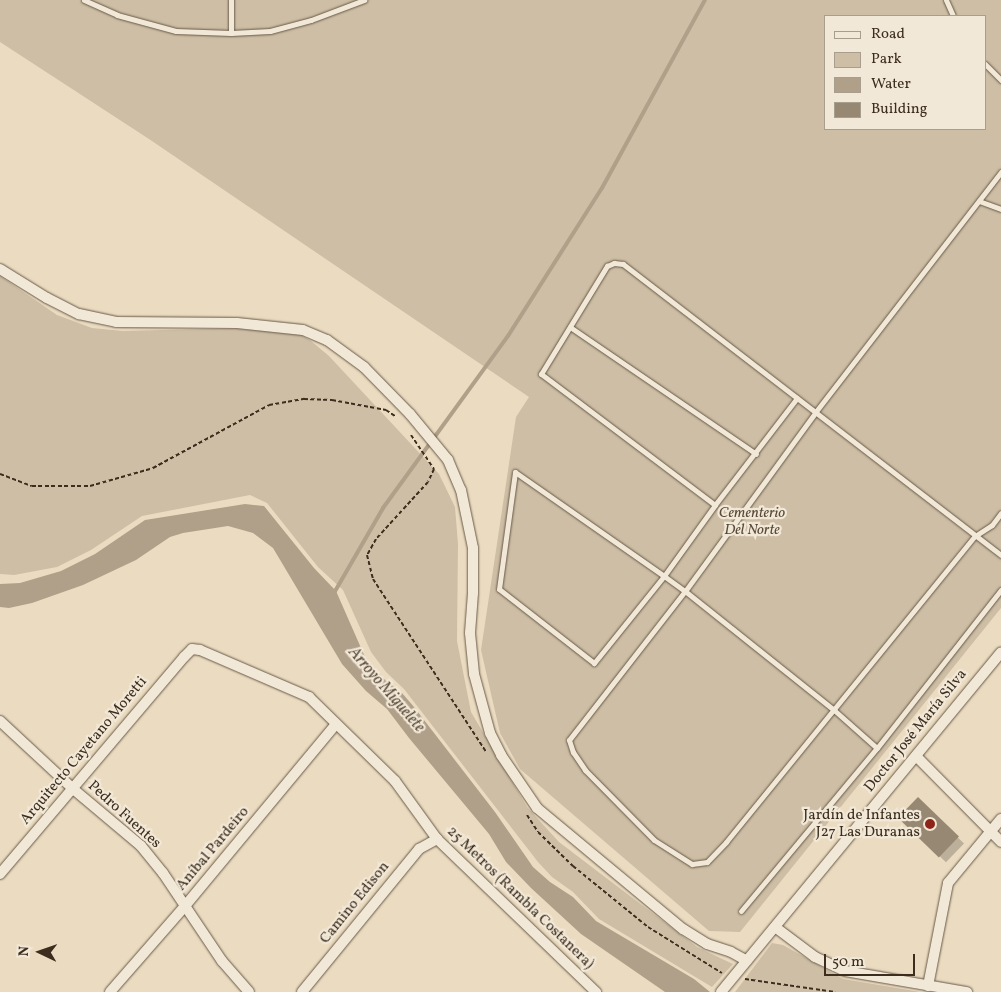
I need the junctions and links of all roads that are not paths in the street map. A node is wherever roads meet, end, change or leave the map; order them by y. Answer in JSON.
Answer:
{"nodes":[{"id":1,"x":84,"y":0,"type":"edge"},
{"id":2,"x":230,"y":0,"type":"edge"},
{"id":3,"x":364,"y":0,"type":"edge"},
{"id":4,"x":946,"y":0,"type":"edge"},
{"id":5,"x":953,"y":15,"type":"edge"},
{"id":6,"x":231,"y":33,"type":"junction"},
{"id":7,"x":986,"y":65,"type":"edge"},
{"id":8,"x":1001,"y":80,"type":"edge"},
{"id":9,"x":1001,"y":172,"type":"edge"},
{"id":10,"x":979,"y":201,"type":"junction"},
{"id":11,"x":1001,"y":209,"type":"edge"},
{"id":12,"x":0,"y":269,"type":"edge"},
{"id":13,"x":570,"y":328,"type":"junction"},
{"id":14,"x":797,"y":398,"type":"junction"},
{"id":15,"x":815,"y":413,"type":"junction"},
{"id":16,"x":756,"y":454,"type":"junction"},
{"id":17,"x":715,"y":505,"type":"junction"},
{"id":18,"x":1001,"y":513,"type":"edge"},
{"id":19,"x":975,"y":536,"type":"junction"},
{"id":20,"x":1001,"y":555,"type":"edge"},
{"id":21,"x":664,"y":576,"type":"junction"},
{"id":22,"x":1001,"y":590,"type":"edge"},
{"id":23,"x":685,"y":591,"type":"junction"},
{"id":24,"x":192,"y":649,"type":"joint"},
{"id":25,"x":1001,"y":652,"type":"edge"},
{"id":26,"x":834,"y":710,"type":"junction"},
{"id":27,"x":0,"y":721,"type":"edge"},
{"id":28,"x":336,"y":724,"type":"junction"},
{"id":29,"x":877,"y":748,"type":"junction"},
{"id":30,"x":916,"y":756,"type":"junction"},
{"id":31,"x":72,"y":788,"type":"junction"},
{"id":32,"x":1001,"y":819,"type":"edge"},
{"id":33,"x":991,"y":831,"type":"junction"},
{"id":34,"x":437,"y":839,"type":"junction"},
{"id":35,"x":1001,"y":842,"type":"edge"},
{"id":36,"x":0,"y":874,"type":"edge"},
{"id":37,"x":185,"y":906,"type":"junction"},
{"id":38,"x":741,"y":911,"type":"dead end"},
{"id":39,"x":775,"y":927,"type":"junction"},
{"id":40,"x":747,"y":961,"type":"junction"},
{"id":41,"x":928,"y":986,"type":"junction"},
{"id":42,"x":723,"y":991,"type":"edge"},
{"id":43,"x":110,"y":992,"type":"edge"},
{"id":44,"x":249,"y":992,"type":"edge"},
{"id":45,"x":302,"y":992,"type":"edge"},
{"id":46,"x":596,"y":992,"type":"edge"},
{"id":47,"x":967,"y":992,"type":"edge"}],
"edges":[{"from":1,"to":6,"type":"lane"},
{"from":2,"to":6,"type":"lane"},
{"from":3,"to":6,"type":"lane"},
{"from":4,"to":5,"type":"lane"},
{"from":7,"to":8,"type":"lane"},
{"from":9,"to":10,"type":"lane"},
{"from":10,"to":11,"type":"lane"},
{"from":10,"to":15,"type":"lane"},
{"from":12,"to":40,"type":"street"},
{"from":13,"to":14,"type":"lane"},
{"from":13,"to":16,"type":"lane"},
{"from":13,"to":17,"type":"lane"},
{"from":14,"to":15,"type":"lane"},
{"from":14,"to":16,"type":"lane"},
{"from":15,"to":19,"type":"lane"},
{"from":15,"to":23,"type":"lane"},
{"from":16,"to":17,"type":"lane"},
{"from":17,"to":21,"type":"lane"},
{"from":18,"to":19,"type":"lane"},
{"from":19,"to":20,"type":"lane"},
{"from":19,"to":26,"type":"lane"},
{"from":21,"to":21,"type":"lane"},
{"from":21,"to":23,"type":"lane"},
{"from":22,"to":29,"type":"lane"},
{"from":23,"to":26,"type":"lane"},
{"from":23,"to":26,"type":"lane"},
{"from":24,"to":28,"type":"street","name":"25 Metros (Rambla Costanera)"},
{"from":24,"to":31,"type":"street","name":"Arquitecto Cayetano Moretti"},
{"from":25,"to":30,"type":"street","name":"Doctor José María Silva"},
{"from":26,"to":29,"type":"lane"},
{"from":27,"to":31,"type":"street","name":"Pedro Fuentes"},
{"from":28,"to":34,"type":"street","name":"25 Metros (Rambla Costanera)"},
{"from":28,"to":37,"type":"street","name":"Aníbal Pardeiro"},
{"from":29,"to":38,"type":"lane"},
{"from":30,"to":33,"type":"street"},
{"from":30,"to":39,"type":"street","name":"Doctor José María Silva"},
{"from":31,"to":36,"type":"street","name":"Arquitecto Cayetano Moretti"},
{"from":31,"to":37,"type":"street","name":"Pedro Fuentes"},
{"from":32,"to":33,"type":"street"},
{"from":33,"to":35,"type":"street"},
{"from":33,"to":41,"type":"street"},
{"from":34,"to":45,"type":"street","name":"Camino Edison"},
{"from":34,"to":46,"type":"street","name":"25 Metros (Rambla Costanera)"},
{"from":37,"to":43,"type":"street","name":"Aníbal Pardeiro"},
{"from":37,"to":44,"type":"street","name":"Pedro Fuentes"},
{"from":39,"to":40,"type":"street","name":"Doctor José María Silva"},
{"from":39,"to":41,"type":"street"},
{"from":40,"to":42,"type":"street","name":"Doctor José María Silva"},
{"from":41,"to":47,"type":"street"}]}
